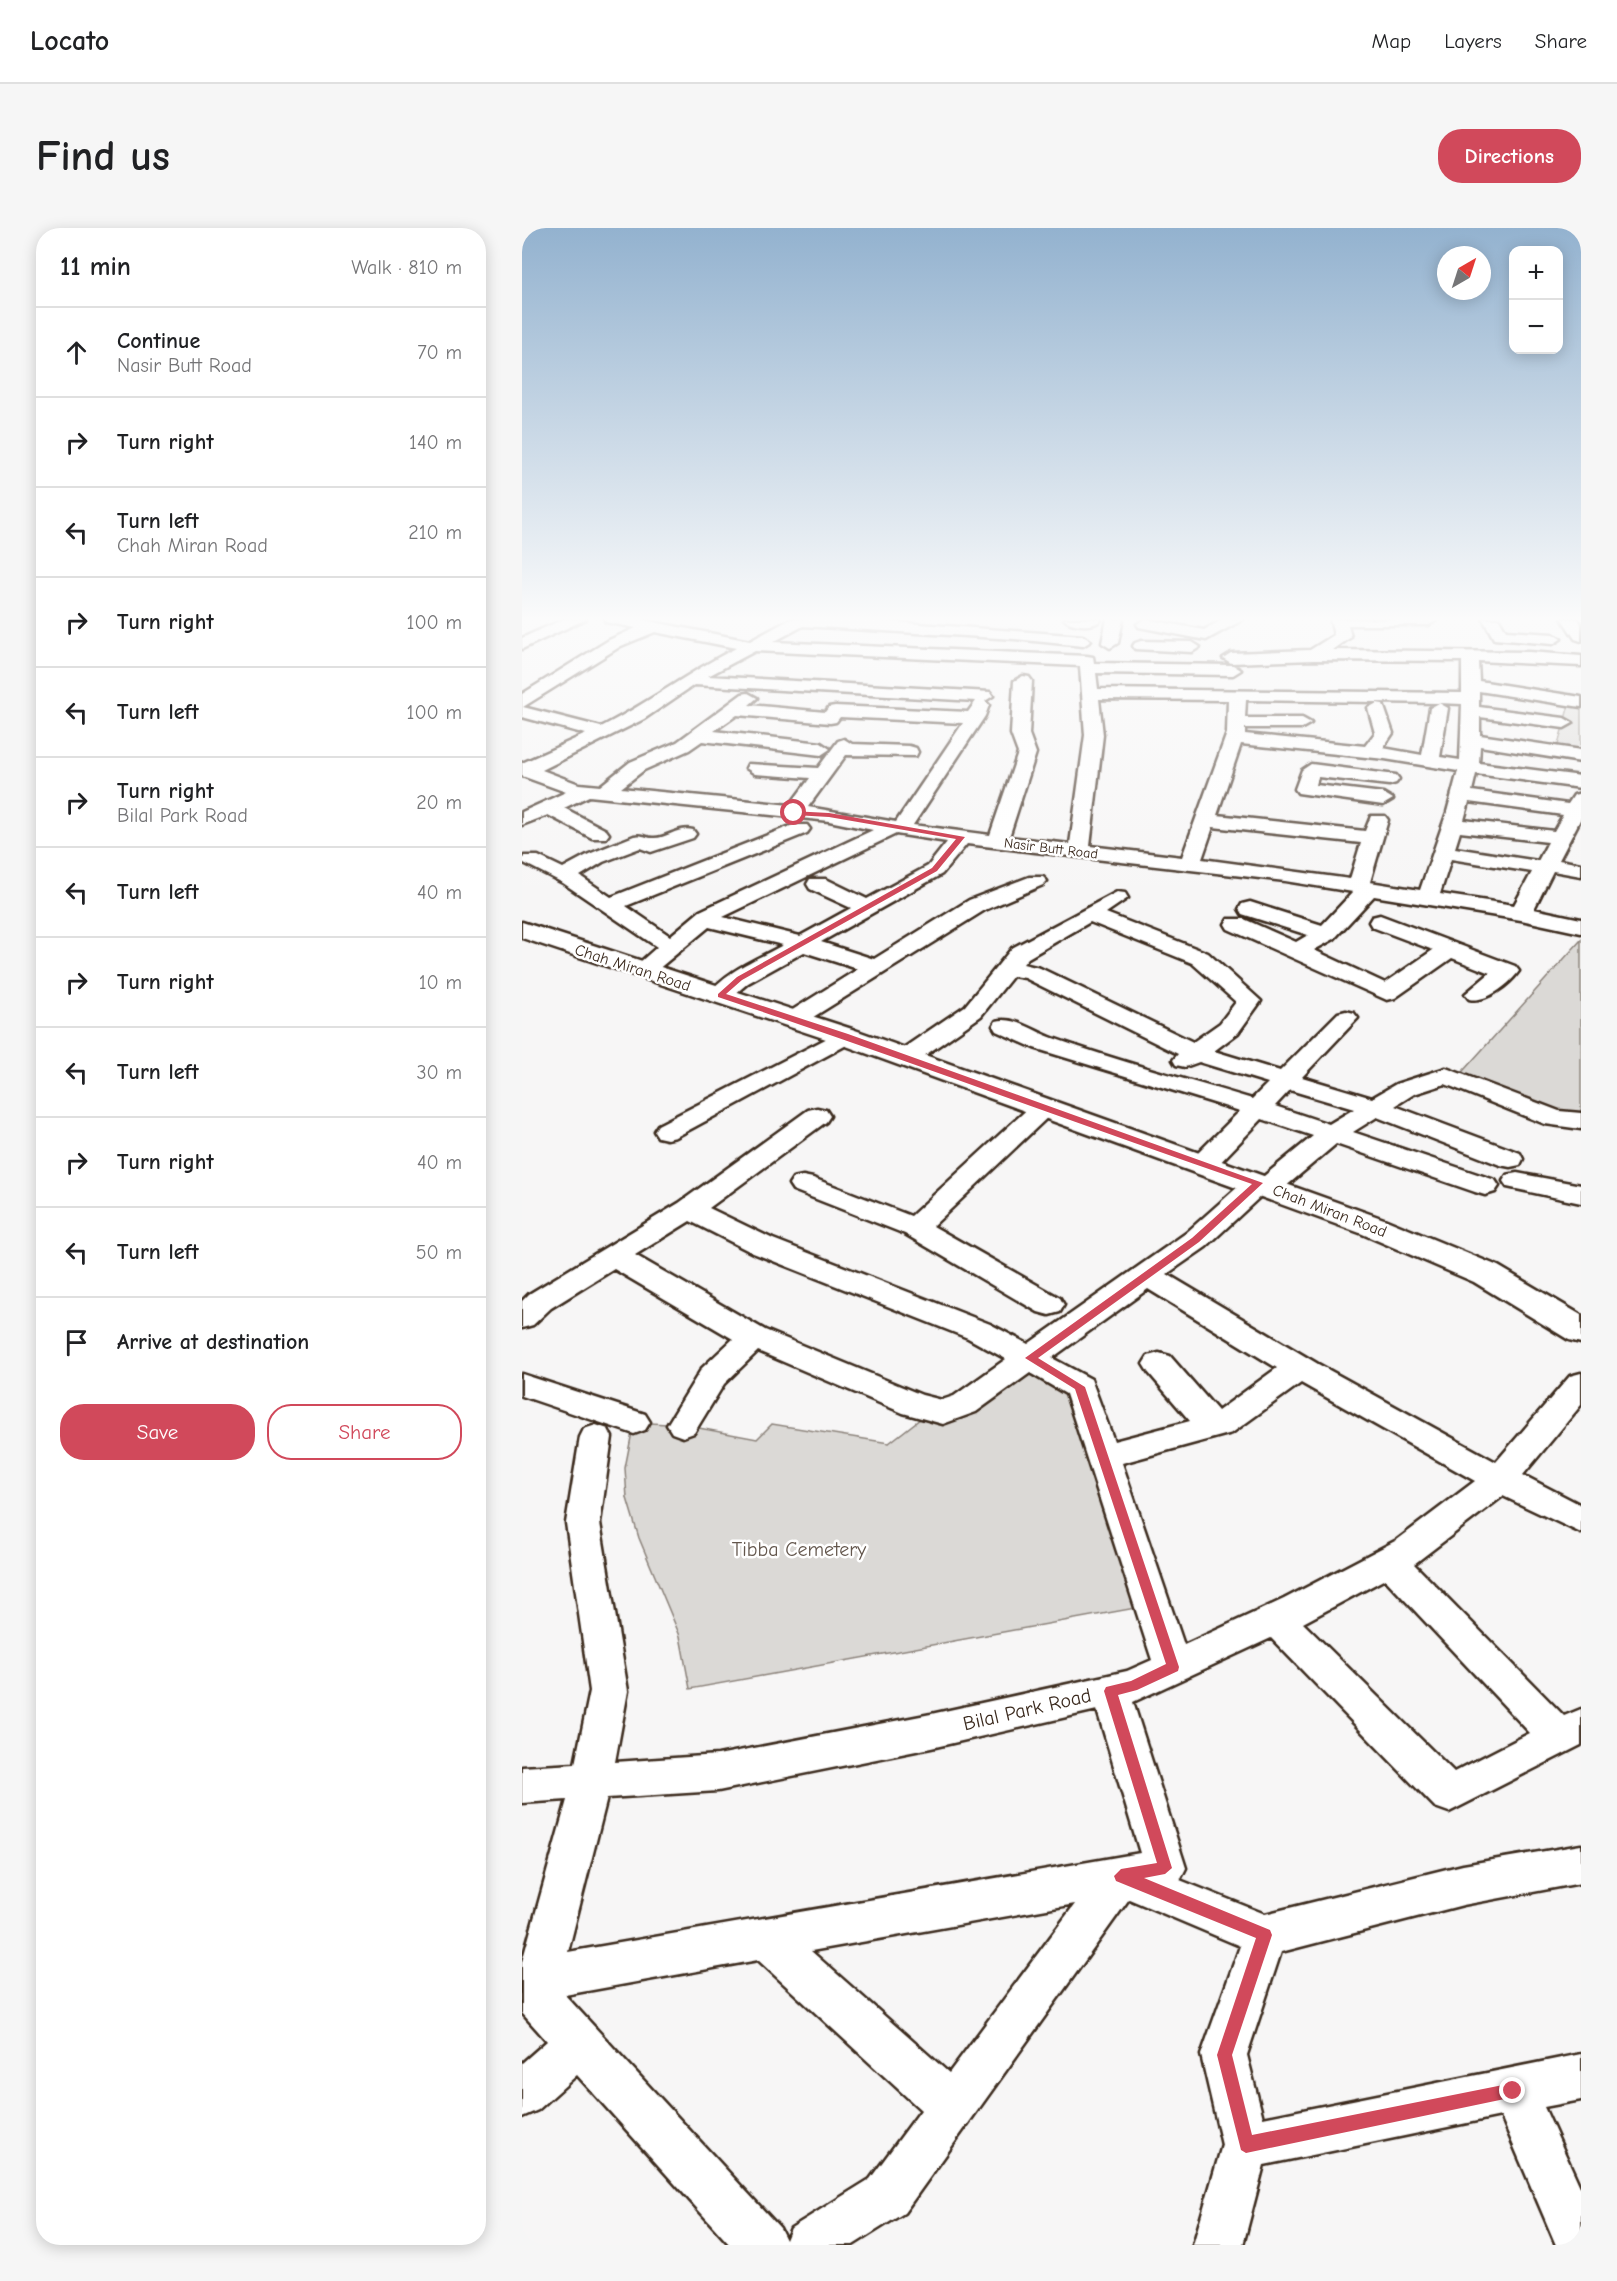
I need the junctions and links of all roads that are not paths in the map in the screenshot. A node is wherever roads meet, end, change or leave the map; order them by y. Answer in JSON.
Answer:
{"nodes":[{"id":1,"x":526,"y":713,"type":"edge"},
{"id":2,"x":641,"y":713,"type":"edge"},
{"id":3,"x":728,"y":713,"type":"edge"},
{"id":4,"x":778,"y":713,"type":"edge"},
{"id":5,"x":975,"y":713,"type":"edge"},
{"id":6,"x":1021,"y":713,"type":"edge"},
{"id":7,"x":1092,"y":713,"type":"edge"},
{"id":8,"x":1236,"y":713,"type":"edge"},
{"id":9,"x":1378,"y":713,"type":"edge"},
{"id":10,"x":1438,"y":713,"type":"edge"},
{"id":11,"x":1471,"y":713,"type":"edge"},
{"id":12,"x":1527,"y":713,"type":"edge"},
{"id":13,"x":1570,"y":713,"type":"edge"},
{"id":14,"x":1302,"y":723,"type":"dead end"},
{"id":15,"x":1564,"y":723,"type":"junction"},
{"id":16,"x":969,"y":725,"type":"junction"},
{"id":17,"x":1235,"y":731,"type":"junction"},
{"id":18,"x":604,"y":734,"type":"junction"},
{"id":19,"x":698,"y":735,"type":"junction"},
{"id":20,"x":1471,"y":740,"type":"junction"},
{"id":21,"x":821,"y":749,"type":"dead end"},
{"id":22,"x":909,"y":752,"type":"dead end"},
{"id":23,"x":1370,"y":752,"type":"junction"},
{"id":24,"x":1556,"y":752,"type":"junction"},
{"id":25,"x":1581,"y":756,"type":"edge"},
{"id":26,"x":1395,"y":757,"type":"junction"},
{"id":27,"x":1430,"y":762,"type":"junction"},
{"id":28,"x":1468,"y":767,"type":"junction"},
{"id":29,"x":755,"y":768,"type":"dead end"},
{"id":30,"x":524,"y":770,"type":"edge"},
{"id":31,"x":823,"y":774,"type":"junction"},
{"id":32,"x":1389,"y":779,"type":"junction"},
{"id":33,"x":1581,"y":782,"type":"edge"},
{"id":34,"x":595,"y":791,"type":"junction"},
{"id":35,"x":1461,"y":795,"type":"junction"},
{"id":36,"x":1383,"y":799,"type":"junction"},
{"id":37,"x":1578,"y":805,"type":"edge"},
{"id":38,"x":548,"y":807,"type":"junction"},
{"id":39,"x":522,"y":819,"type":"edge"},
{"id":40,"x":1206,"y":820,"type":"junction"},
{"id":41,"x":797,"y":821,"type":"junction"},
{"id":42,"x":1453,"y":825,"type":"junction"},
{"id":43,"x":897,"y":828,"type":"junction"},
{"id":44,"x":599,"y":834,"type":"dead end"},
{"id":45,"x":686,"y":834,"type":"dead end"},
{"id":46,"x":961,"y":837,"type":"junction"},
{"id":47,"x":1372,"y":838,"type":"junction"},
{"id":48,"x":1561,"y":838,"type":"junction"},
{"id":49,"x":998,"y":842,"type":"junction"},
{"id":50,"x":1078,"y":850,"type":"junction"},
{"id":51,"x":1444,"y":852,"type":"junction"},
{"id":52,"x":527,"y":855,"type":"edge"},
{"id":53,"x":1190,"y":865,"type":"junction"},
{"id":54,"x":1546,"y":866,"type":"junction"},
{"id":55,"x":1581,"y":870,"type":"edge"},
{"id":56,"x":564,"y":876,"type":"junction"},
{"id":57,"x":1036,"y":881,"type":"dead end"},
{"id":58,"x":819,"y":884,"type":"dead end"},
{"id":59,"x":1364,"y":887,"type":"junction"},
{"id":60,"x":1117,"y":898,"type":"dead end"},
{"id":61,"x":1428,"y":898,"type":"junction"},
{"id":62,"x":610,"y":905,"type":"junction"},
{"id":63,"x":866,"y":907,"type":"junction"},
{"id":64,"x":1088,"y":914,"type":"junction"},
{"id":65,"x":1521,"y":914,"type":"junction"},
{"id":66,"x":705,"y":919,"type":"junction"},
{"id":67,"x":1380,"y":922,"type":"dead end"},
{"id":68,"x":1581,"y":926,"type":"edge"},
{"id":69,"x":522,"y":930,"type":"edge"},
{"id":70,"x":1326,"y":934,"type":"junction"},
{"id":71,"x":801,"y":943,"type":"junction"},
{"id":72,"x":672,"y":947,"type":"junction"},
{"id":73,"x":1450,"y":949,"type":"junction"},
{"id":74,"x":1297,"y":951,"type":"junction"},
{"id":75,"x":877,"y":968,"type":"junction"},
{"id":76,"x":1008,"y":968,"type":"junction"},
{"id":77,"x":643,"y":970,"type":"junction"},
{"id":78,"x":1477,"y":994,"type":"dead end"},
{"id":79,"x":720,"y":995,"type":"junction"},
{"id":80,"x":1346,"y":1018,"type":"dead end"},
{"id":81,"x":794,"y":1019,"type":"junction"},
{"id":82,"x":1005,"y":1026,"type":"dead end"},
{"id":83,"x":845,"y":1036,"type":"junction"},
{"id":84,"x":1196,"y":1053,"type":"junction"},
{"id":85,"x":905,"y":1058,"type":"junction"},
{"id":86,"x":1156,"y":1077,"type":"junction"},
{"id":87,"x":1282,"y":1080,"type":"junction"},
{"id":88,"x":1256,"y":1108,"type":"junction"},
{"id":89,"x":1376,"y":1108,"type":"junction"},
{"id":90,"x":1042,"y":1109,"type":"junction"},
{"id":91,"x":817,"y":1116,"type":"dead end"},
{"id":92,"x":1581,"y":1121,"type":"edge"},
{"id":93,"x":668,"y":1131,"type":"dead end"},
{"id":94,"x":1332,"y":1134,"type":"junction"},
{"id":95,"x":1203,"y":1164,"type":"junction"},
{"id":96,"x":803,"y":1184,"type":"dead end"},
{"id":97,"x":1264,"y":1185,"type":"junction"},
{"id":98,"x":1485,"y":1186,"type":"dead end"},
{"id":99,"x":1581,"y":1194,"type":"edge"},
{"id":100,"x":689,"y":1209,"type":"junction"},
{"id":101,"x":915,"y":1228,"type":"junction"},
{"id":102,"x":612,"y":1256,"type":"junction"},
{"id":103,"x":1147,"y":1275,"type":"junction"},
{"id":104,"x":528,"y":1304,"type":"edge"},
{"id":105,"x":1049,"y":1305,"type":"dead end"},
{"id":106,"x":1581,"y":1331,"type":"edge"},
{"id":107,"x":754,"y":1337,"type":"junction"},
{"id":108,"x":1030,"y":1358,"type":"junction"},
{"id":109,"x":1159,"y":1364,"type":"dead end"},
{"id":110,"x":1301,"y":1367,"type":"junction"},
{"id":111,"x":1581,"y":1384,"type":"edge"},
{"id":112,"x":522,"y":1385,"type":"edge"},
{"id":113,"x":634,"y":1422,"type":"dead end"},
{"id":114,"x":683,"y":1425,"type":"dead end"},
{"id":115,"x":1213,"y":1427,"type":"junction"},
{"id":116,"x":596,"y":1437,"type":"dead end"},
{"id":117,"x":1102,"y":1456,"type":"junction"},
{"id":118,"x":1500,"y":1480,"type":"junction"},
{"id":119,"x":1581,"y":1520,"type":"edge"},
{"id":120,"x":1389,"y":1561,"type":"junction"},
{"id":121,"x":1275,"y":1619,"type":"junction"},
{"id":122,"x":1173,"y":1667,"type":"junction"},
{"id":123,"x":1110,"y":1691,"type":"junction"},
{"id":124,"x":1570,"y":1732,"type":"edge"},
{"id":125,"x":592,"y":1780,"type":"junction"},
{"id":126,"x":522,"y":1785,"type":"edge"},
{"id":127,"x":1581,"y":1864,"type":"edge"},
{"id":128,"x":1121,"y":1876,"type":"junction"},
{"id":129,"x":1265,"y":1935,"type":"junction"},
{"id":130,"x":765,"y":1938,"type":"junction"},
{"id":131,"x":540,"y":1978,"type":"junction"},
{"id":132,"x":579,"y":2043,"type":"junction"},
{"id":133,"x":1581,"y":2077,"type":"edge"},
{"id":134,"x":1513,"y":2091,"type":"junction"},
{"id":135,"x":522,"y":2094,"type":"edge"},
{"id":136,"x":953,"y":2108,"type":"junction"},
{"id":137,"x":1246,"y":2145,"type":"junction"},
{"id":138,"x":763,"y":2245,"type":"edge"},
{"id":139,"x":808,"y":2245,"type":"edge"},
{"id":140,"x":1218,"y":2245,"type":"edge"},
{"id":141,"x":1581,"y":2245,"type":"edge"}],
"edges":[{"from":1,"to":18,"type":"street"},
{"from":2,"to":18,"type":"street"},
{"from":3,"to":19,"type":"street"},
{"from":4,"to":16,"type":"street"},
{"from":5,"to":16,"type":"street"},
{"from":6,"to":49,"type":"street"},
{"from":7,"to":50,"type":"street"},
{"from":8,"to":17,"type":"street"},
{"from":9,"to":23,"type":"street"},
{"from":10,"to":27,"type":"street"},
{"from":11,"to":20,"type":"street"},
{"from":12,"to":15,"type":"street"},
{"from":13,"to":15,"type":"street"},
{"from":14,"to":17,"type":"street"},
{"from":15,"to":24,"type":"street"},
{"from":16,"to":43,"type":"street"},
{"from":17,"to":23,"type":"street"},
{"from":17,"to":40,"type":"street"},
{"from":18,"to":30,"type":"street"},
{"from":19,"to":21,"type":"street"},
{"from":19,"to":34,"type":"street"},
{"from":20,"to":24,"type":"street"},
{"from":20,"to":28,"type":"street"},
{"from":22,"to":31,"type":"street"},
{"from":23,"to":26,"type":"street"},
{"from":24,"to":25,"type":"street"},
{"from":26,"to":27,"type":"street"},
{"from":26,"to":32,"type":"street"},
{"from":27,"to":28,"type":"street"},
{"from":28,"to":33,"type":"street"},
{"from":28,"to":35,"type":"street"},
{"from":29,"to":31,"type":"street"},
{"from":30,"to":34,"type":"street","name":"Nasir Butt Road"},
{"from":31,"to":41,"type":"street"},
{"from":32,"to":36,"type":"street"},
{"from":32,"to":36,"type":"street"},
{"from":34,"to":38,"type":"street"},
{"from":34,"to":41,"type":"street","name":"Nasir Butt Road"},
{"from":35,"to":37,"type":"street"},
{"from":35,"to":42,"type":"street"},
{"from":36,"to":47,"type":"street"},
{"from":37,"to":48,"type":"street"},
{"from":38,"to":39,"type":"street"},
{"from":38,"to":44,"type":"street"},
{"from":40,"to":47,"type":"street"},
{"from":40,"to":53,"type":"street"},
{"from":41,"to":43,"type":"street","name":"Nasir Butt Road"},
{"from":41,"to":62,"type":"street"},
{"from":42,"to":48,"type":"street"},
{"from":42,"to":51,"type":"street"},
{"from":43,"to":46,"type":"street","name":"Nasir Butt Road"},
{"from":43,"to":66,"type":"street"},
{"from":45,"to":56,"type":"street"},
{"from":46,"to":49,"type":"street","name":"Nasir Butt Road"},
{"from":46,"to":63,"type":"street"},
{"from":47,"to":59,"type":"street"},
{"from":48,"to":54,"type":"street"},
{"from":49,"to":50,"type":"street","name":"Nasir Butt Road"},
{"from":50,"to":53,"type":"street","name":"Nasir Butt Road"},
{"from":51,"to":54,"type":"street"},
{"from":51,"to":61,"type":"street"},
{"from":52,"to":56,"type":"street"},
{"from":53,"to":59,"type":"street","name":"Nasir Butt Road"},
{"from":54,"to":55,"type":"street"},
{"from":54,"to":65,"type":"street"},
{"from":56,"to":62,"type":"street"},
{"from":57,"to":75,"type":"street"},
{"from":58,"to":63,"type":"street"},
{"from":59,"to":61,"type":"street","name":"Nasir Butt Road"},
{"from":59,"to":70,"type":"street"},
{"from":60,"to":64,"type":"street"},
{"from":61,"to":65,"type":"street","name":"Nasir Butt Road"},
{"from":62,"to":72,"type":"street"},
{"from":63,"to":71,"type":"street"},
{"from":64,"to":76,"type":"street"},
{"from":64,"to":84,"type":"street"},
{"from":65,"to":68,"type":"street","name":"Nasir Butt Road"},
{"from":66,"to":71,"type":"street"},
{"from":66,"to":72,"type":"street"},
{"from":67,"to":73,"type":"street"},
{"from":69,"to":77,"type":"main road","name":"Chah Miran Road"},
{"from":70,"to":74,"type":"street"},
{"from":70,"to":74,"type":"street"},
{"from":71,"to":75,"type":"street"},
{"from":71,"to":79,"type":"street"},
{"from":72,"to":77,"type":"street"},
{"from":73,"to":74,"type":"street"},
{"from":73,"to":78,"type":"street"},
{"from":75,"to":81,"type":"street"},
{"from":76,"to":84,"type":"street"},
{"from":76,"to":85,"type":"street"},
{"from":77,"to":79,"type":"main road","name":"Chah Miran Road"},
{"from":79,"to":81,"type":"main road","name":"Chah Miran Road"},
{"from":80,"to":87,"type":"street"},
{"from":81,"to":83,"type":"main road","name":"Chah Miran Road"},
{"from":82,"to":86,"type":"street"},
{"from":83,"to":85,"type":"main road","name":"Chah Miran Road"},
{"from":83,"to":93,"type":"street"},
{"from":84,"to":86,"type":"street"},
{"from":84,"to":87,"type":"street"},
{"from":85,"to":90,"type":"main road","name":"Chah Miran Road"},
{"from":86,"to":88,"type":"street"},
{"from":87,"to":88,"type":"street"},
{"from":87,"to":89,"type":"street"},
{"from":88,"to":94,"type":"street"},
{"from":88,"to":95,"type":"street"},
{"from":89,"to":92,"type":"street"},
{"from":89,"to":94,"type":"street"},
{"from":89,"to":99,"type":"street"},
{"from":90,"to":95,"type":"main road","name":"Chah Miran Road"},
{"from":90,"to":101,"type":"street"},
{"from":91,"to":100,"type":"street"},
{"from":94,"to":97,"type":"street"},
{"from":94,"to":98,"type":"street"},
{"from":95,"to":97,"type":"main road","name":"Chah Miran Road"},
{"from":96,"to":101,"type":"street"},
{"from":97,"to":103,"type":"street"},
{"from":97,"to":106,"type":"main road","name":"Chah Miran Road"},
{"from":100,"to":102,"type":"street"},
{"from":100,"to":108,"type":"street"},
{"from":101,"to":105,"type":"street"},
{"from":102,"to":104,"type":"street"},
{"from":102,"to":107,"type":"street"},
{"from":103,"to":108,"type":"street"},
{"from":103,"to":110,"type":"street"},
{"from":107,"to":108,"type":"street"},
{"from":107,"to":114,"type":"street"},
{"from":108,"to":117,"type":"street"},
{"from":109,"to":115,"type":"street"},
{"from":110,"to":115,"type":"street"},
{"from":110,"to":118,"type":"street"},
{"from":111,"to":118,"type":"street","name":"Bilal Park Road"},
{"from":112,"to":113,"type":"street"},
{"from":115,"to":117,"type":"street"},
{"from":116,"to":125,"type":"street"},
{"from":117,"to":122,"type":"street"},
{"from":118,"to":119,"type":"street"},
{"from":118,"to":120,"type":"street","name":"Bilal Park Road"},
{"from":120,"to":121,"type":"street","name":"Bilal Park Road"},
{"from":120,"to":124,"type":"street"},
{"from":121,"to":122,"type":"street","name":"Bilal Park Road"},
{"from":121,"to":124,"type":"street"},
{"from":122,"to":123,"type":"street","name":"Bilal Park Road"},
{"from":123,"to":125,"type":"street","name":"Bilal Park Road"},
{"from":123,"to":128,"type":"street"},
{"from":125,"to":126,"type":"street","name":"Bilal Park Road"},
{"from":125,"to":131,"type":"street"},
{"from":127,"to":129,"type":"street"},
{"from":128,"to":129,"type":"street"},
{"from":128,"to":130,"type":"street"},
{"from":128,"to":136,"type":"street"},
{"from":129,"to":137,"type":"street"},
{"from":130,"to":131,"type":"street"},
{"from":130,"to":136,"type":"street"},
{"from":131,"to":132,"type":"street"},
{"from":132,"to":135,"type":"street"},
{"from":132,"to":138,"type":"street"},
{"from":133,"to":134,"type":"street"},
{"from":134,"to":137,"type":"street"},
{"from":134,"to":141,"type":"street"},
{"from":136,"to":139,"type":"street"},
{"from":137,"to":140,"type":"street"}]}
